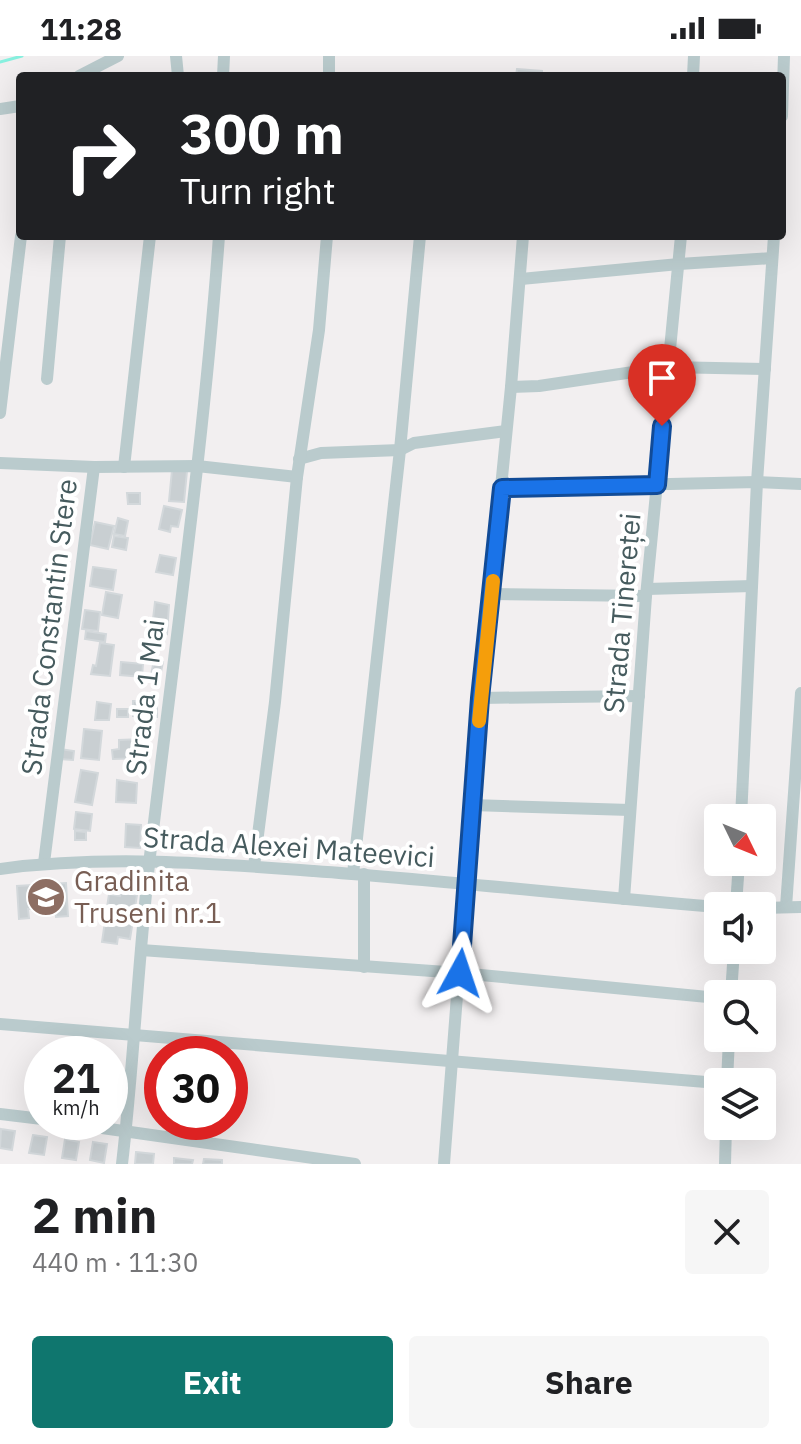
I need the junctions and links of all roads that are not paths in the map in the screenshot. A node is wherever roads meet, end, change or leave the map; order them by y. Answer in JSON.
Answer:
{"nodes":[{"id":1,"x":115,"y":58,"type":"edge"},
{"id":2,"x":87,"y":72,"type":"edge"},
{"id":3,"x":21,"y":240,"type":"edge"},
{"id":4,"x":60,"y":240,"type":"edge"},
{"id":5,"x":150,"y":240,"type":"edge"},
{"id":6,"x":219,"y":240,"type":"edge"},
{"id":7,"x":327,"y":240,"type":"edge"},
{"id":8,"x":420,"y":240,"type":"edge"},
{"id":9,"x":523,"y":240,"type":"edge"},
{"id":10,"x":681,"y":240,"type":"edge"},
{"id":11,"x":774,"y":240,"type":"edge"},
{"id":12,"x":772,"y":258,"type":"junction"},
{"id":13,"x":679,"y":264,"type":"junction"},
{"id":14,"x":521,"y":279,"type":"junction"},
{"id":15,"x":667,"y":367,"type":"junction"},
{"id":16,"x":765,"y":369,"type":"junction"},
{"id":17,"x":47,"y":379,"type":"dead end"},
{"id":18,"x":511,"y":387,"type":"junction"},
{"id":19,"x":0,"y":413,"type":"edge"},
{"id":20,"x":506,"y":431,"type":"junction"},
{"id":21,"x":400,"y":450,"type":"junction"},
{"id":22,"x":299,"y":459,"type":"junction"},
{"id":23,"x":0,"y":463,"type":"edge"},
{"id":24,"x":197,"y":466,"type":"junction"},
{"id":25,"x":94,"y":467,"type":"junction"},
{"id":26,"x":124,"y":467,"type":"junction"},
{"id":27,"x":297,"y":477,"type":"junction"},
{"id":28,"x":757,"y":482,"type":"junction"},
{"id":29,"x":801,"y":484,"type":"edge"},
{"id":30,"x":657,"y":485,"type":"junction"},
{"id":31,"x":502,"y":488,"type":"junction"},
{"id":32,"x":752,"y":586,"type":"junction"},
{"id":33,"x":647,"y":593,"type":"junction"},
{"id":34,"x":492,"y":594,"type":"junction"},
{"id":35,"x":801,"y":693,"type":"edge"},
{"id":36,"x":639,"y":696,"type":"junction"},
{"id":37,"x":480,"y":698,"type":"junction"},
{"id":38,"x":742,"y":804,"type":"edge"},
{"id":39,"x":472,"y":805,"type":"junction"},
{"id":40,"x":630,"y":810,"type":"junction"},
{"id":41,"x":149,"y":860,"type":"junction"},
{"id":42,"x":44,"y":863,"type":"junction"},
{"id":43,"x":254,"y":866,"type":"junction"},
{"id":44,"x":0,"y":869,"type":"edge"},
{"id":45,"x":359,"y":874,"type":"junction"},
{"id":46,"x":468,"y":883,"type":"junction"},
{"id":47,"x":624,"y":899,"type":"junction"},
{"id":48,"x":704,"y":906,"type":"edge"},
{"id":49,"x":776,"y":907,"type":"edge"},
{"id":50,"x":786,"y":907,"type":"junction"},
{"id":51,"x":801,"y":907,"type":"edge"},
{"id":52,"x":141,"y":950,"type":"junction"},
{"id":53,"x":364,"y":967,"type":"junction"},
{"id":54,"x":460,"y":973,"type":"junction"},
{"id":55,"x":704,"y":997,"type":"edge"},
{"id":56,"x":0,"y":1024,"type":"edge"},
{"id":57,"x":135,"y":1035,"type":"junction"},
{"id":58,"x":451,"y":1061,"type":"junction"},
{"id":59,"x":704,"y":1082,"type":"edge"},
{"id":60,"x":128,"y":1110,"type":"edge"},
{"id":61,"x":0,"y":1114,"type":"edge"},
{"id":62,"x":24,"y":1117,"type":"edge"},
{"id":63,"x":128,"y":1131,"type":"edge"},
{"id":64,"x":125,"y":1140,"type":"edge"},
{"id":65,"x":726,"y":1140,"type":"edge"},
{"id":66,"x":122,"y":1164,"type":"edge"},
{"id":67,"x":355,"y":1164,"type":"edge"},
{"id":68,"x":444,"y":1164,"type":"edge"},
{"id":69,"x":725,"y":1164,"type":"edge"}],
"edges":[{"from":1,"to":2,"type":"street"},
{"from":3,"to":19,"type":"street"},
{"from":4,"to":17,"type":"street"},
{"from":5,"to":26,"type":"street"},
{"from":6,"to":24,"type":"street","name":"Strada 1 Mai"},
{"from":7,"to":22,"type":"street"},
{"from":8,"to":21,"type":"street"},
{"from":9,"to":14,"type":"street"},
{"from":10,"to":13,"type":"street","name":"Strada Tinereței"},
{"from":11,"to":12,"type":"street"},
{"from":12,"to":13,"type":"street"},
{"from":12,"to":16,"type":"street"},
{"from":13,"to":14,"type":"street"},
{"from":13,"to":15,"type":"street","name":"Strada Tinereței"},
{"from":14,"to":18,"type":"street"},
{"from":15,"to":16,"type":"street"},
{"from":15,"to":18,"type":"street"},
{"from":15,"to":30,"type":"street","name":"Strada Tinereței"},
{"from":16,"to":28,"type":"street"},
{"from":18,"to":20,"type":"street"},
{"from":20,"to":21,"type":"street"},
{"from":20,"to":31,"type":"street"},
{"from":21,"to":22,"type":"street"},
{"from":21,"to":45,"type":"street"},
{"from":22,"to":27,"type":"street"},
{"from":23,"to":25,"type":"street"},
{"from":24,"to":26,"type":"street","name":"Strada Constantin Stere"},
{"from":24,"to":27,"type":"street","name":"Strada Constantin Stere"},
{"from":24,"to":41,"type":"street","name":"Strada 1 Mai"},
{"from":25,"to":26,"type":"street","name":"Strada Constantin Stere"},
{"from":25,"to":42,"type":"street","name":"Strada Constantin Stere"},
{"from":27,"to":43,"type":"street"},
{"from":28,"to":29,"type":"street"},
{"from":28,"to":30,"type":"street"},
{"from":28,"to":32,"type":"street"},
{"from":30,"to":31,"type":"street"},
{"from":30,"to":33,"type":"street","name":"Strada Tinereței"},
{"from":31,"to":34,"type":"street"},
{"from":32,"to":33,"type":"street"},
{"from":32,"to":38,"type":"street"},
{"from":33,"to":34,"type":"street"},
{"from":33,"to":36,"type":"street","name":"Strada Tinereței"},
{"from":34,"to":37,"type":"street"},
{"from":35,"to":50,"type":"street"},
{"from":36,"to":37,"type":"street"},
{"from":36,"to":40,"type":"street","name":"Strada Tinereței"},
{"from":37,"to":39,"type":"street"},
{"from":39,"to":40,"type":"street"},
{"from":39,"to":46,"type":"street"},
{"from":40,"to":47,"type":"street","name":"Strada Tinereței"},
{"from":41,"to":42,"type":"street","name":"Strada Alexei Mateevici"},
{"from":41,"to":43,"type":"street","name":"Strada Alexei Mateevici"},
{"from":41,"to":52,"type":"street","name":"Strada 1 Mai"},
{"from":42,"to":44,"type":"street","name":"Strada Alexei Mateevici"},
{"from":43,"to":45,"type":"street","name":"Strada Alexei Mateevici"},
{"from":45,"to":46,"type":"street","name":"Strada Alexei Mateevici"},
{"from":45,"to":53,"type":"street"},
{"from":46,"to":47,"type":"street","name":"Strada Alexei Mateevici"},
{"from":46,"to":54,"type":"street"},
{"from":47,"to":48,"type":"street","name":"Strada Alexei Mateevici"},
{"from":49,"to":50,"type":"street"},
{"from":50,"to":51,"type":"street"},
{"from":52,"to":53,"type":"street"},
{"from":52,"to":57,"type":"street","name":"Strada 1 Mai"},
{"from":53,"to":54,"type":"street"},
{"from":54,"to":55,"type":"street"},
{"from":54,"to":58,"type":"street"},
{"from":56,"to":57,"type":"street"},
{"from":57,"to":58,"type":"street"},
{"from":57,"to":60,"type":"street","name":"Strada 1 Mai"},
{"from":58,"to":59,"type":"street"},
{"from":58,"to":68,"type":"street"},
{"from":61,"to":62,"type":"street"},
{"from":63,"to":67,"type":"street"},
{"from":64,"to":66,"type":"street","name":"Strada 1 Mai"},
{"from":65,"to":69,"type":"street"}]}
